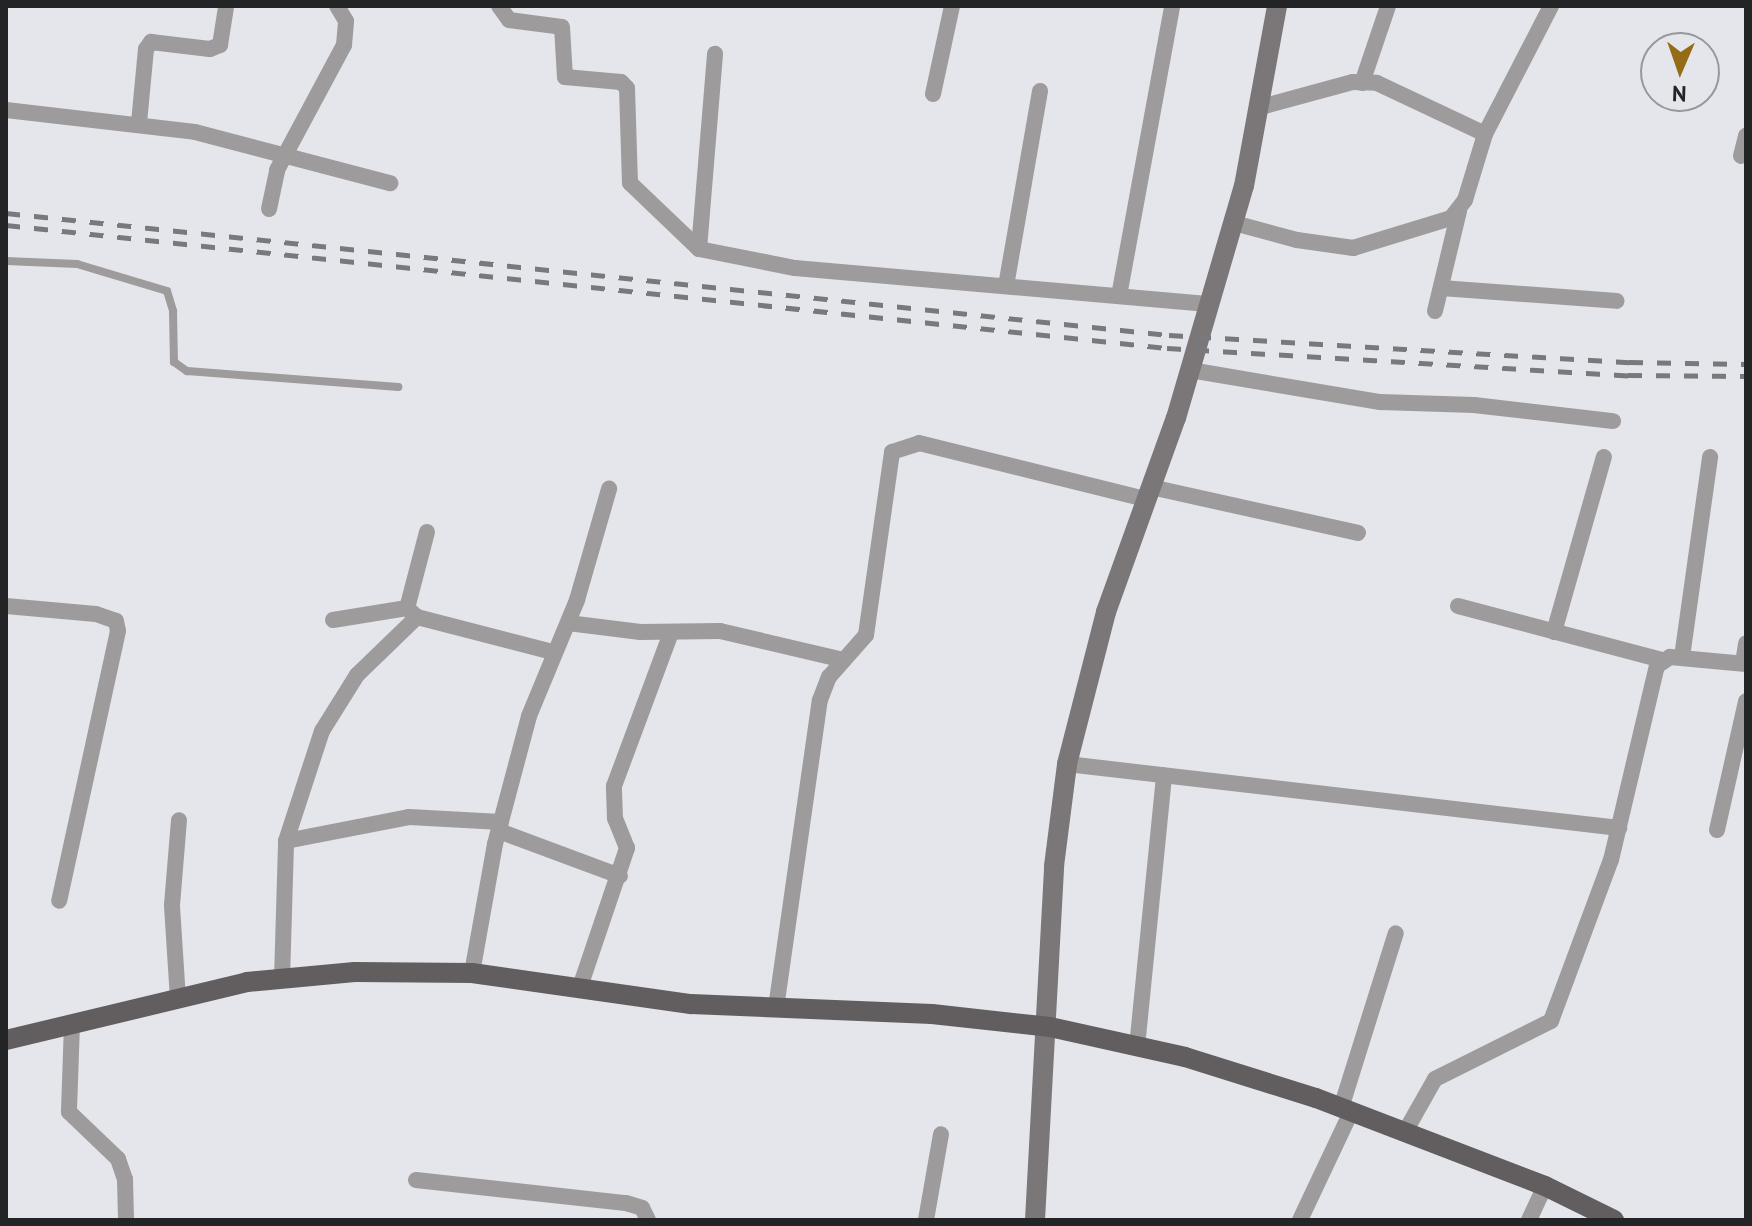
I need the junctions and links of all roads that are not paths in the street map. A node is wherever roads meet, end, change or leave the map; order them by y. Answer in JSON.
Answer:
{"nodes":[{"id":1,"x":226,"y":6,"type":"edge"},
{"id":2,"x":337,"y":6,"type":"edge"},
{"id":3,"x":499,"y":6,"type":"edge"},
{"id":4,"x":952,"y":6,"type":"edge"},
{"id":5,"x":1172,"y":6,"type":"edge"},
{"id":6,"x":1277,"y":6,"type":"edge"},
{"id":7,"x":1388,"y":6,"type":"edge"},
{"id":8,"x":1551,"y":6,"type":"edge"},
{"id":9,"x":715,"y":54,"type":"dead end"},
{"id":10,"x":1362,"y":83,"type":"junction"},
{"id":11,"x":1040,"y":91,"type":"dead end"},
{"id":12,"x":933,"y":94,"type":"dead end"},
{"id":13,"x":1261,"y":107,"type":"junction"},
{"id":14,"x":6,"y":110,"type":"edge"},
{"id":15,"x":139,"y":123,"type":"junction"},
{"id":16,"x":1485,"y":134,"type":"junction"},
{"id":17,"x":1746,"y":136,"type":"edge"},
{"id":18,"x":1741,"y":156,"type":"dead end"},
{"id":19,"x":284,"y":157,"type":"junction"},
{"id":20,"x":390,"y":183,"type":"dead end"},
{"id":21,"x":269,"y":209,"type":"dead end"},
{"id":22,"x":1460,"y":209,"type":"junction"},
{"id":23,"x":1234,"y":223,"type":"junction"},
{"id":24,"x":699,"y":249,"type":"junction"},
{"id":25,"x":6,"y":261,"type":"edge"},
{"id":26,"x":1006,"y":286,"type":"junction"},
{"id":27,"x":1441,"y":288,"type":"junction"},
{"id":28,"x":1119,"y":296,"type":"junction"},
{"id":29,"x":1617,"y":301,"type":"dead end"},
{"id":30,"x":1210,"y":304,"type":"junction"},
{"id":31,"x":1435,"y":311,"type":"dead end"},
{"id":32,"x":1190,"y":370,"type":"junction"},
{"id":33,"x":398,"y":387,"type":"dead end"},
{"id":34,"x":1613,"y":421,"type":"dead end"},
{"id":35,"x":1604,"y":457,"type":"dead end"},
{"id":36,"x":1710,"y":457,"type":"dead end"},
{"id":37,"x":609,"y":489,"type":"dead end"},
{"id":38,"x":1149,"y":493,"type":"junction"},
{"id":39,"x":427,"y":532,"type":"dead end"},
{"id":40,"x":1358,"y":533,"type":"dead end"},
{"id":41,"x":6,"y":606,"type":"edge"},
{"id":42,"x":1458,"y":606,"type":"dead end"},
{"id":43,"x":412,"y":613,"type":"junction"},
{"id":44,"x":333,"y":620,"type":"dead end"},
{"id":45,"x":568,"y":623,"type":"junction"},
{"id":46,"x":1554,"y":632,"type":"junction"},
{"id":47,"x":671,"y":633,"type":"junction"},
{"id":48,"x":1746,"y":643,"type":"edge"},
{"id":49,"x":552,"y":652,"type":"junction"},
{"id":50,"x":1682,"y":657,"type":"junction"},
{"id":51,"x":844,"y":660,"type":"junction"},
{"id":52,"x":1662,"y":660,"type":"junction"},
{"id":53,"x":1745,"y":664,"type":"edge"},
{"id":54,"x":1746,"y":701,"type":"edge"},
{"id":55,"x":1067,"y":764,"type":"junction"},
{"id":56,"x":1164,"y":775,"type":"junction"},
{"id":57,"x":179,"y":820,"type":"dead end"},
{"id":58,"x":500,"y":826,"type":"junction"},
{"id":59,"x":1619,"y":828,"type":"junction"},
{"id":60,"x":1717,"y":830,"type":"dead end"},
{"id":61,"x":286,"y":841,"type":"junction"},
{"id":62,"x":620,"y":876,"type":"junction"},
{"id":63,"x":59,"y":901,"type":"dead end"},
{"id":64,"x":1396,"y":933,"type":"dead end"},
{"id":65,"x":472,"y":973,"type":"junction"},
{"id":66,"x":282,"y":979,"type":"junction"},
{"id":67,"x":580,"y":987,"type":"junction"},
{"id":68,"x":178,"y":999,"type":"junction"},
{"id":69,"x":776,"y":1008,"type":"junction"},
{"id":70,"x":72,"y":1024,"type":"junction"},
{"id":71,"x":1050,"y":1027,"type":"junction"},
{"id":72,"x":6,"y":1040,"type":"edge"},
{"id":73,"x":1137,"y":1047,"type":"junction"},
{"id":74,"x":1346,"y":1110,"type":"junction"},
{"id":75,"x":1405,"y":1132,"type":"junction"},
{"id":76,"x":941,"y":1134,"type":"dead end"},
{"id":77,"x":416,"y":1180,"type":"dead end"},
{"id":78,"x":1545,"y":1186,"type":"junction"},
{"id":79,"x":126,"y":1220,"type":"edge"},
{"id":80,"x":648,"y":1220,"type":"edge"},
{"id":81,"x":926,"y":1220,"type":"edge"},
{"id":82,"x":1035,"y":1220,"type":"edge"},
{"id":83,"x":1300,"y":1220,"type":"edge"},
{"id":84,"x":1529,"y":1220,"type":"edge"},
{"id":85,"x":1614,"y":1220,"type":"edge"}],
"edges":[{"from":1,"to":15,"type":"street"},
{"from":2,"to":19,"type":"street"},
{"from":3,"to":24,"type":"street"},
{"from":4,"to":12,"type":"street"},
{"from":5,"to":28,"type":"street"},
{"from":6,"to":13,"type":"street"},
{"from":7,"to":10,"type":"street"},
{"from":8,"to":16,"type":"street"},
{"from":9,"to":24,"type":"street"},
{"from":10,"to":13,"type":"street"},
{"from":10,"to":16,"type":"street"},
{"from":11,"to":26,"type":"street"},
{"from":13,"to":23,"type":"street"},
{"from":14,"to":15,"type":"street"},
{"from":15,"to":19,"type":"street"},
{"from":16,"to":22,"type":"street"},
{"from":17,"to":18,"type":"street"},
{"from":19,"to":20,"type":"street"},
{"from":19,"to":21,"type":"street"},
{"from":22,"to":23,"type":"street"},
{"from":22,"to":27,"type":"street"},
{"from":23,"to":30,"type":"street"},
{"from":24,"to":26,"type":"street"},
{"from":25,"to":33,"type":"lane"},
{"from":26,"to":28,"type":"street"},
{"from":27,"to":29,"type":"street"},
{"from":27,"to":31,"type":"street"},
{"from":28,"to":30,"type":"street"},
{"from":30,"to":32,"type":"street"},
{"from":32,"to":34,"type":"street"},
{"from":32,"to":38,"type":"street"},
{"from":35,"to":46,"type":"street"},
{"from":36,"to":50,"type":"street"},
{"from":37,"to":45,"type":"street"},
{"from":38,"to":40,"type":"street"},
{"from":38,"to":51,"type":"street"},
{"from":38,"to":55,"type":"street"},
{"from":39,"to":43,"type":"street"},
{"from":41,"to":63,"type":"street"},
{"from":42,"to":46,"type":"street"},
{"from":43,"to":44,"type":"street"},
{"from":43,"to":49,"type":"street"},
{"from":43,"to":61,"type":"street"},
{"from":45,"to":47,"type":"street"},
{"from":45,"to":49,"type":"street"},
{"from":46,"to":52,"type":"street"},
{"from":47,"to":51,"type":"street"},
{"from":47,"to":62,"type":"street"},
{"from":48,"to":53,"type":"street"},
{"from":49,"to":58,"type":"street"},
{"from":50,"to":52,"type":"street"},
{"from":50,"to":53,"type":"street"},
{"from":51,"to":69,"type":"street"},
{"from":52,"to":59,"type":"street"},
{"from":54,"to":60,"type":"street"},
{"from":55,"to":56,"type":"street"},
{"from":55,"to":71,"type":"street"},
{"from":56,"to":59,"type":"street"},
{"from":56,"to":73,"type":"street"},
{"from":57,"to":68,"type":"street"},
{"from":58,"to":61,"type":"street"},
{"from":58,"to":62,"type":"street"},
{"from":58,"to":65,"type":"street"},
{"from":59,"to":75,"type":"street"},
{"from":61,"to":66,"type":"street"},
{"from":62,"to":67,"type":"street"},
{"from":64,"to":74,"type":"street"},
{"from":65,"to":66,"type":"main road"},
{"from":65,"to":67,"type":"main road"},
{"from":66,"to":68,"type":"main road"},
{"from":67,"to":69,"type":"main road"},
{"from":68,"to":70,"type":"main road"},
{"from":69,"to":71,"type":"main road"},
{"from":70,"to":72,"type":"main road"},
{"from":70,"to":79,"type":"street"},
{"from":71,"to":73,"type":"main road"},
{"from":71,"to":82,"type":"street"},
{"from":73,"to":74,"type":"main road"},
{"from":74,"to":75,"type":"main road"},
{"from":74,"to":83,"type":"street"},
{"from":75,"to":78,"type":"main road"},
{"from":76,"to":81,"type":"street"},
{"from":77,"to":80,"type":"street"},
{"from":78,"to":84,"type":"street"},
{"from":78,"to":85,"type":"main road"}]}
